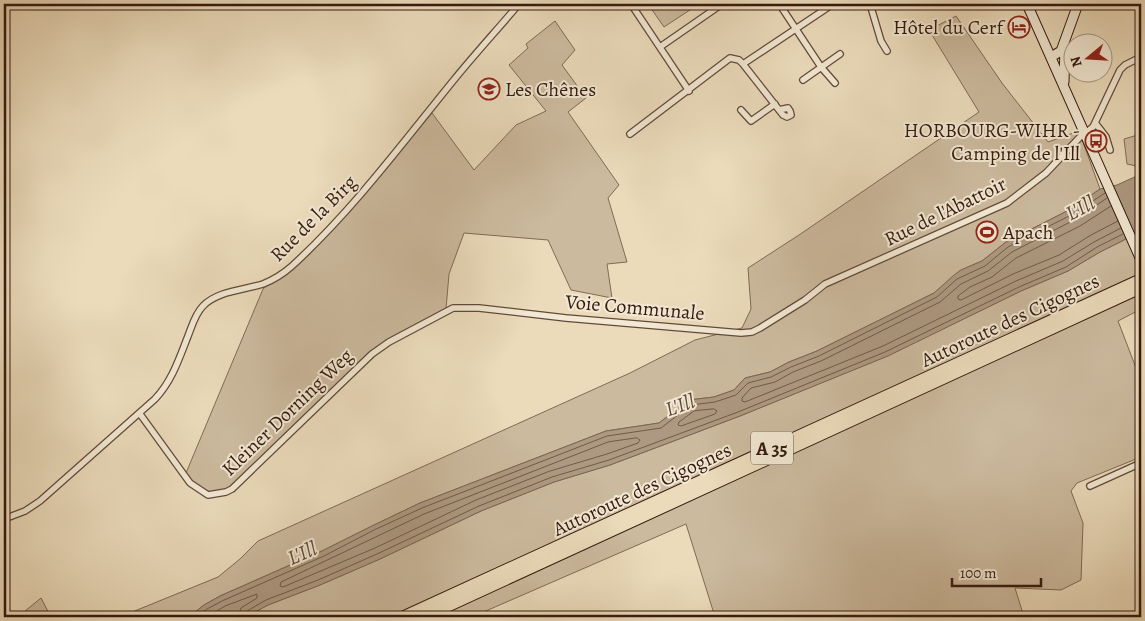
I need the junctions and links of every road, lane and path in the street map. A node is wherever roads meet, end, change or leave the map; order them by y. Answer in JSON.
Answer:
{"nodes":[{"id":1,"x":519,"y":4,"type":"edge"},
{"id":2,"x":630,"y":4,"type":"edge"},
{"id":3,"x":722,"y":4,"type":"edge"},
{"id":4,"x":833,"y":4,"type":"edge"},
{"id":5,"x":870,"y":4,"type":"edge"},
{"id":6,"x":1027,"y":4,"type":"edge"},
{"id":7,"x":1078,"y":4,"type":"edge"},
{"id":8,"x":780,"y":5,"type":"dead end"},
{"id":9,"x":796,"y":29,"type":"junction"},
{"id":10,"x":1070,"y":32,"type":"edge"},
{"id":11,"x":660,"y":47,"type":"junction"},
{"id":12,"x":1062,"y":50,"type":"edge"},
{"id":13,"x":887,"y":51,"type":"dead end"},
{"id":14,"x":840,"y":54,"type":"dead end"},
{"id":15,"x":1141,"y":57,"type":"edge"},
{"id":16,"x":1052,"y":60,"type":"junction"},
{"id":17,"x":743,"y":64,"type":"junction"},
{"id":18,"x":821,"y":67,"type":"junction"},
{"id":19,"x":803,"y":80,"type":"dead end"},
{"id":20,"x":1064,"y":82,"type":"edge"},
{"id":21,"x":835,"y":83,"type":"dead end"},
{"id":22,"x":1064,"y":86,"type":"junction"},
{"id":23,"x":689,"y":91,"type":"junction"},
{"id":24,"x":775,"y":104,"type":"junction"},
{"id":25,"x":741,"y":110,"type":"dead end"},
{"id":26,"x":780,"y":110,"type":"dead end"},
{"id":27,"x":1096,"y":124,"type":"junction"},
{"id":28,"x":1085,"y":132,"type":"junction"},
{"id":29,"x":630,"y":134,"type":"dead end"},
{"id":30,"x":1110,"y":150,"type":"dead end"},
{"id":31,"x":1141,"y":260,"type":"edge"},
{"id":32,"x":1141,"y":279,"type":"edge"},
{"id":33,"x":1141,"y":288,"type":"edge"},
{"id":34,"x":805,"y":300,"type":"joint"},
{"id":35,"x":453,"y":308,"type":"joint"},
{"id":36,"x":140,"y":414,"type":"junction"},
{"id":37,"x":1141,"y":463,"type":"edge"},
{"id":38,"x":1090,"y":486,"type":"dead end"},
{"id":39,"x":4,"y":519,"type":"edge"},
{"id":40,"x":402,"y":617,"type":"edge"},
{"id":41,"x":425,"y":617,"type":"edge"}],
"edges":[{"from":1,"to":36,"type":"street","name":"Rue de la Birg"},
{"from":2,"to":11,"type":"street"},
{"from":3,"to":11,"type":"street"},
{"from":4,"to":9,"type":"street"},
{"from":5,"to":13,"type":"street"},
{"from":6,"to":16,"type":"main road"},
{"from":7,"to":10,"type":"main road"},
{"from":8,"to":9,"type":"street"},
{"from":9,"to":17,"type":"street"},
{"from":9,"to":18,"type":"street"},
{"from":11,"to":23,"type":"street"},
{"from":12,"to":16,"type":"main road"},
{"from":14,"to":18,"type":"street"},
{"from":15,"to":27,"type":"street"},
{"from":16,"to":22,"type":"main road"},
{"from":17,"to":23,"type":"street"},
{"from":17,"to":24,"type":"street"},
{"from":18,"to":19,"type":"street"},
{"from":18,"to":21,"type":"street"},
{"from":20,"to":22,"type":"main road"},
{"from":22,"to":28,"type":"main road"},
{"from":23,"to":29,"type":"street"},
{"from":24,"to":25,"type":"street"},
{"from":24,"to":26,"type":"street"},
{"from":27,"to":28,"type":"street","name":"Rue de l'Abattoir"},
{"from":27,"to":30,"type":"street"},
{"from":28,"to":31,"type":"main road"},
{"from":28,"to":34,"type":"street","name":"Rue de l'Abattoir"},
{"from":32,"to":40,"type":"highway","name":"Autoroute des Cigognes","number":"A 35"},
{"from":33,"to":41,"type":"highway","name":"Autoroute des Cigognes","number":"A 35"},
{"from":34,"to":35,"type":"street","name":"Voie Communale"},
{"from":35,"to":36,"type":"street","name":"Kleiner Dorning Weg"},
{"from":36,"to":39,"type":"street","name":"Rue de la Birg"},
{"from":37,"to":38,"type":"street"}]}
